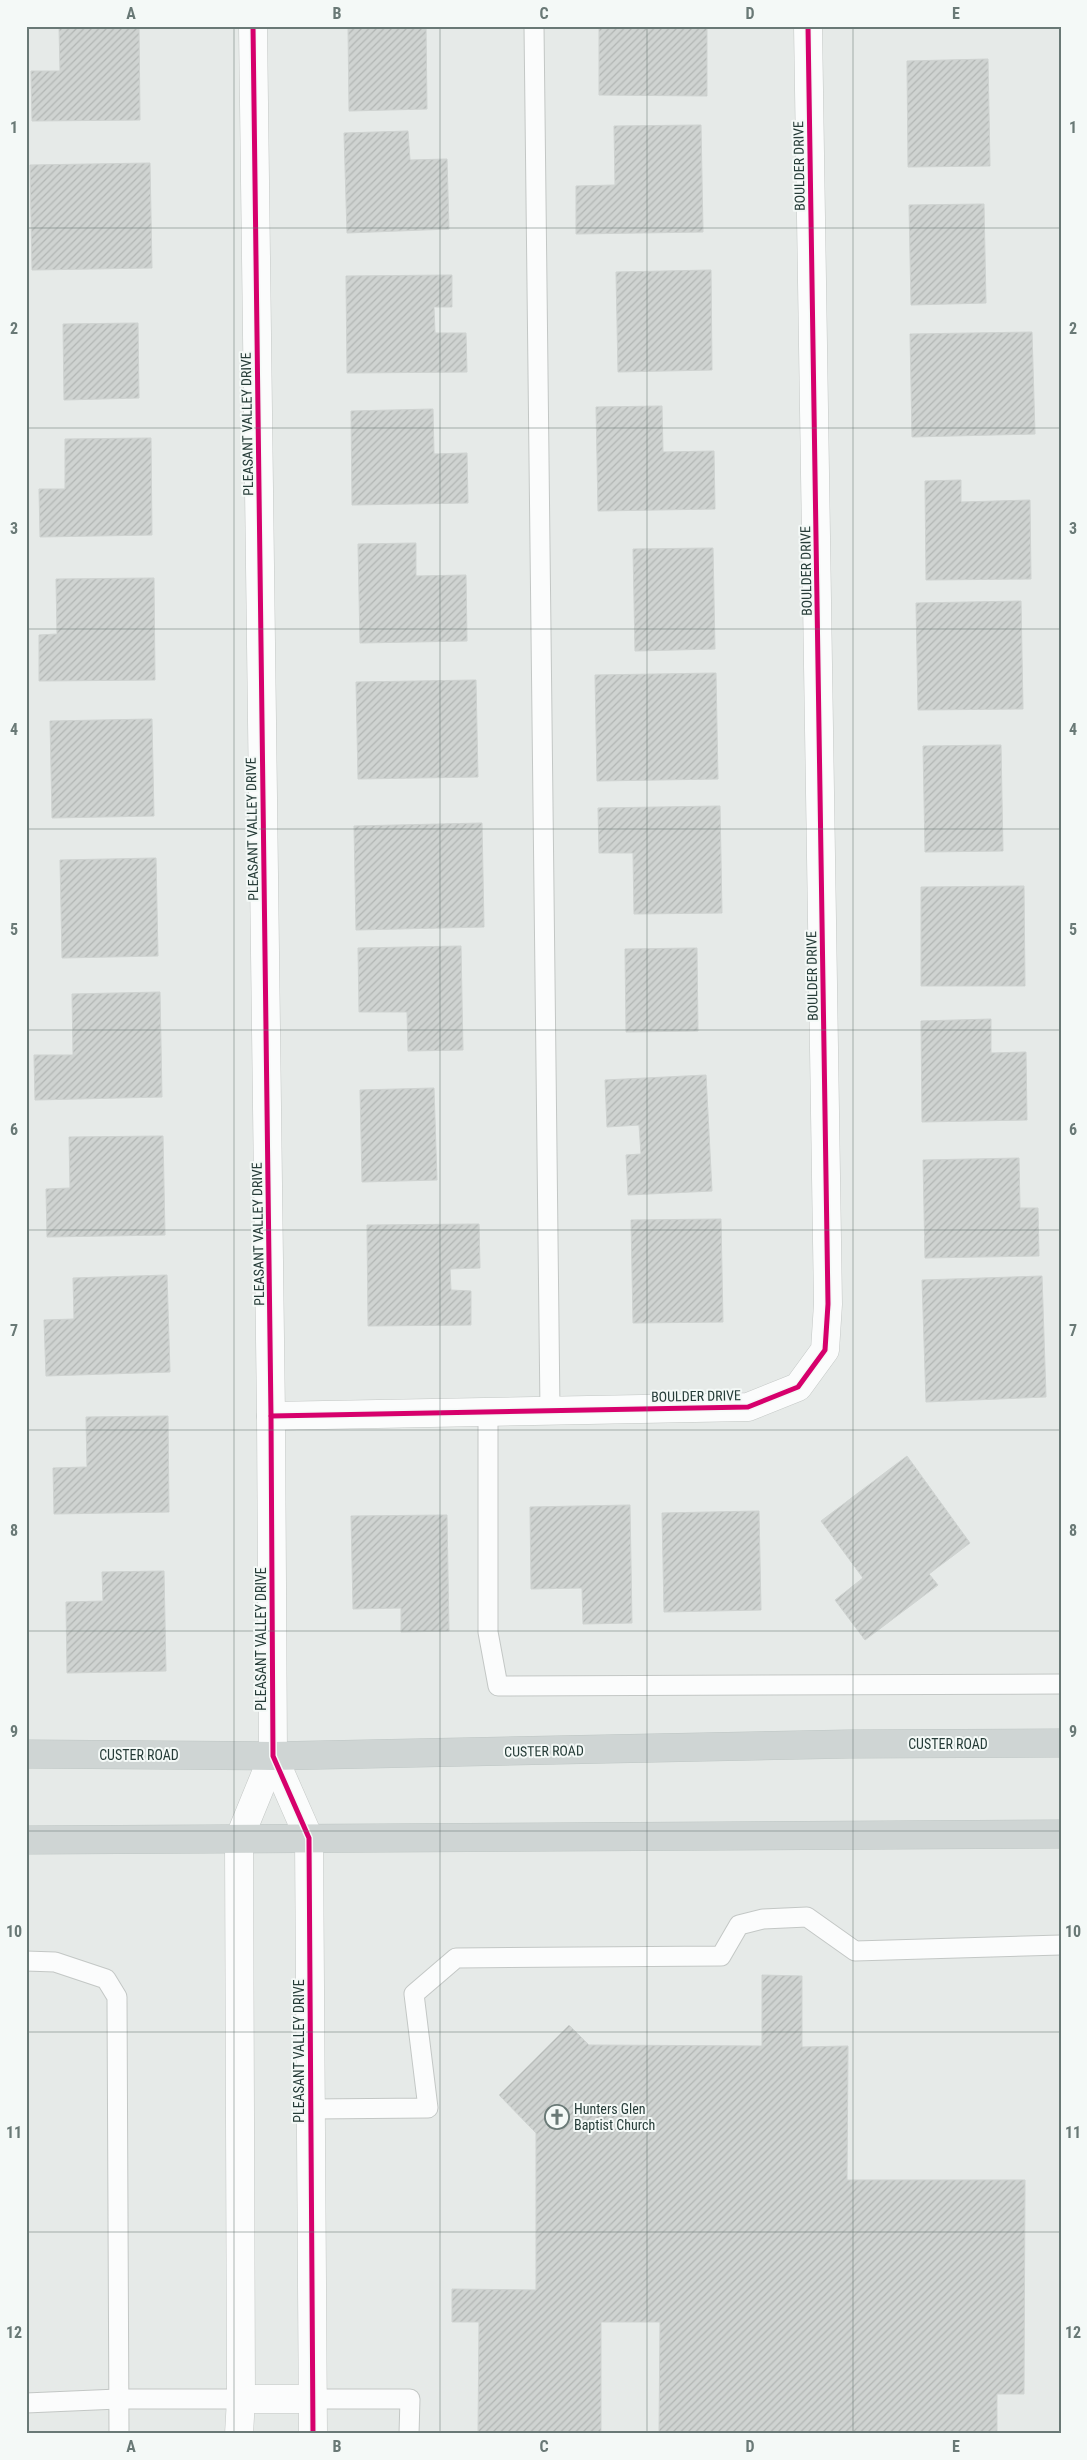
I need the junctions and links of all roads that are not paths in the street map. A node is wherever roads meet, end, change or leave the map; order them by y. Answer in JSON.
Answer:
{"nodes":[{"id":1,"x":253,"y":26,"type":"edge"},
{"id":2,"x":534,"y":26,"type":"edge"},
{"id":3,"x":808,"y":26,"type":"edge"},
{"id":4,"x":550,"y":1411,"type":"junction"},
{"id":5,"x":488,"y":1412,"type":"junction"},
{"id":6,"x":271,"y":1416,"type":"junction"},
{"id":7,"x":1061,"y":1684,"type":"edge"},
{"id":8,"x":1061,"y":1743,"type":"edge"},
{"id":9,"x":26,"y":1754,"type":"edge"},
{"id":10,"x":273,"y":1756,"type":"junction"},
{"id":11,"x":1061,"y":1834,"type":"edge"},
{"id":12,"x":309,"y":1838,"type":"junction"},
{"id":13,"x":239,"y":1839,"type":"junction"},
{"id":14,"x":26,"y":1840,"type":"edge"},
{"id":15,"x":1061,"y":1946,"type":"edge"},
{"id":16,"x":26,"y":1962,"type":"edge"},
{"id":17,"x":311,"y":2109,"type":"junction"},
{"id":18,"x":118,"y":2399,"type":"junction"},
{"id":19,"x":241,"y":2399,"type":"junction"},
{"id":20,"x":313,"y":2399,"type":"junction"},
{"id":21,"x":26,"y":2403,"type":"edge"},
{"id":22,"x":119,"y":2434,"type":"edge"},
{"id":23,"x":239,"y":2434,"type":"edge"},
{"id":24,"x":312,"y":2434,"type":"edge"},
{"id":25,"x":409,"y":2434,"type":"edge"}],
"edges":[{"from":1,"to":6,"type":"street","name":"PLEASANT VALLEY DRIVE"},
{"from":2,"to":4,"type":"lane"},
{"from":3,"to":4,"type":"street","name":"BOULDER DRIVE"},
{"from":4,"to":5,"type":"street","name":"BOULDER DRIVE"},
{"from":5,"to":6,"type":"street","name":"BOULDER DRIVE"},
{"from":5,"to":7,"type":"lane"},
{"from":6,"to":10,"type":"street","name":"PLEASANT VALLEY DRIVE"},
{"from":8,"to":10,"type":"main road","name":"CUSTER ROAD"},
{"from":9,"to":10,"type":"main road","name":"CUSTER ROAD"},
{"from":10,"to":12,"type":"street","name":"PLEASANT VALLEY DRIVE"},
{"from":10,"to":13,"type":"street","name":"PLEASANT VALLEY DRIVE"},
{"from":11,"to":12,"type":"main road"},
{"from":12,"to":13,"type":"main road"},
{"from":12,"to":17,"type":"street","name":"PLEASANT VALLEY DRIVE"},
{"from":13,"to":14,"type":"main road"},
{"from":13,"to":19,"type":"street","name":"PLEASANT VALLEY DRIVE"},
{"from":15,"to":17,"type":"lane"},
{"from":16,"to":18,"type":"lane"},
{"from":17,"to":20,"type":"street","name":"PLEASANT VALLEY DRIVE"},
{"from":18,"to":19,"type":"lane"},
{"from":18,"to":21,"type":"lane"},
{"from":18,"to":22,"type":"lane"},
{"from":19,"to":20,"type":"street"},
{"from":19,"to":23,"type":"street","name":"PLEASANT VALLEY DRIVE"},
{"from":20,"to":24,"type":"street","name":"PLEASANT VALLEY DRIVE"},
{"from":20,"to":25,"type":"lane"}]}
